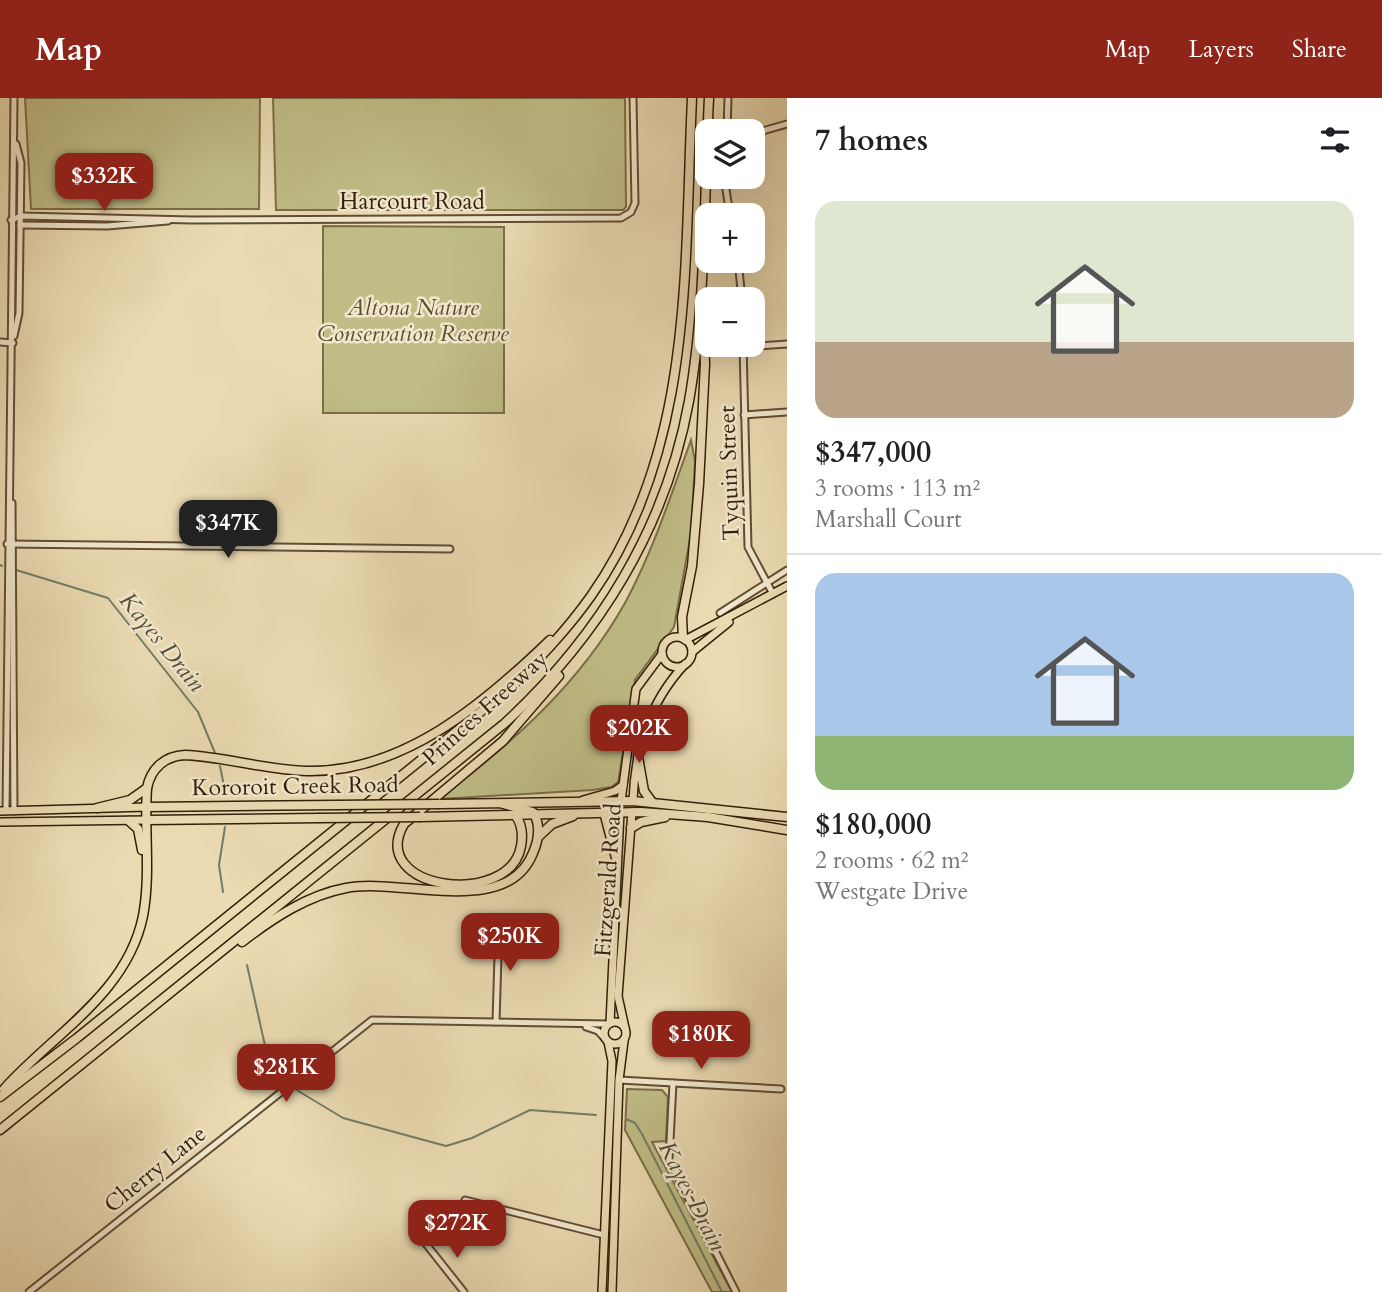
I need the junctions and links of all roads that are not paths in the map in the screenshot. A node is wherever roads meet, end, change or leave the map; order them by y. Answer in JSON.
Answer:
{"nodes":[{"id":1,"x":14,"y":98,"type":"edge"},
{"id":2,"x":633,"y":98,"type":"edge"},
{"id":3,"x":692,"y":98,"type":"edge"},
{"id":4,"x":709,"y":98,"type":"edge"},
{"id":5,"x":728,"y":98,"type":"edge"},
{"id":6,"x":727,"y":119,"type":"edge"},
{"id":7,"x":787,"y":124,"type":"edge"},
{"id":8,"x":765,"y":130,"type":"edge"},
{"id":9,"x":14,"y":139,"type":"junction"},
{"id":10,"x":704,"y":203,"type":"edge"},
{"id":11,"x":20,"y":216,"type":"junction"},
{"id":12,"x":11,"y":220,"type":"junction"},
{"id":13,"x":192,"y":220,"type":"junction"},
{"id":14,"x":20,"y":225,"type":"junction"},
{"id":15,"x":700,"y":273,"type":"edge"},
{"id":16,"x":701,"y":273,"type":"edge"},
{"id":17,"x":0,"y":342,"type":"edge"},
{"id":18,"x":13,"y":343,"type":"junction"},
{"id":19,"x":787,"y":344,"type":"edge"},
{"id":20,"x":765,"y":345,"type":"edge"},
{"id":21,"x":743,"y":357,"type":"edge"},
{"id":22,"x":787,"y":412,"type":"edge"},
{"id":23,"x":744,"y":415,"type":"junction"},
{"id":24,"x":10,"y":544,"type":"junction"},
{"id":25,"x":450,"y":549,"type":"dead end"},
{"id":26,"x":787,"y":570,"type":"edge"},
{"id":27,"x":767,"y":582,"type":"junction"},
{"id":28,"x":787,"y":586,"type":"edge"},
{"id":29,"x":616,"y":592,"type":"junction"},
{"id":30,"x":773,"y":594,"type":"junction"},
{"id":31,"x":582,"y":608,"type":"junction"},
{"id":32,"x":720,"y":613,"type":"dead end"},
{"id":33,"x":741,"y":613,"type":"junction"},
{"id":34,"x":684,"y":639,"type":"junction"},
{"id":35,"x":692,"y":652,"type":"junction"},
{"id":36,"x":662,"y":654,"type":"junction"},
{"id":37,"x":9,"y":663,"type":"junction"},
{"id":38,"x":685,"y":664,"type":"junction"},
{"id":39,"x":638,"y":757,"type":"junction"},
{"id":40,"x":6,"y":772,"type":"junction"},
{"id":41,"x":14,"y":775,"type":"junction"},
{"id":42,"x":623,"y":785,"type":"junction"},
{"id":43,"x":147,"y":788,"type":"junction"},
{"id":44,"x":579,"y":801,"type":"junction"},
{"id":45,"x":621,"y":801,"type":"junction"},
{"id":46,"x":633,"y":801,"type":"junction"},
{"id":47,"x":652,"y":802,"type":"junction"},
{"id":48,"x":503,"y":804,"type":"junction"},
{"id":49,"x":147,"y":807,"type":"junction"},
{"id":50,"x":97,"y":808,"type":"junction"},
{"id":51,"x":7,"y":811,"type":"edge"},
{"id":52,"x":620,"y":811,"type":"junction"},
{"id":53,"x":604,"y":812,"type":"junction"},
{"id":54,"x":632,"y":812,"type":"junction"},
{"id":55,"x":583,"y":813,"type":"junction"},
{"id":56,"x":674,"y":814,"type":"junction"},
{"id":57,"x":535,"y":815,"type":"junction"},
{"id":58,"x":515,"y":816,"type":"junction"},
{"id":59,"x":787,"y":817,"type":"edge"},
{"id":60,"x":148,"y":820,"type":"junction"},
{"id":61,"x":130,"y":821,"type":"junction"},
{"id":62,"x":0,"y":822,"type":"edge"},
{"id":63,"x":10,"y":822,"type":"junction"},
{"id":64,"x":631,"y":828,"type":"junction"},
{"id":65,"x":787,"y":830,"type":"edge"},
{"id":66,"x":538,"y":837,"type":"junction"},
{"id":67,"x":616,"y":858,"type":"junction"},
{"id":68,"x":146,"y":867,"type":"junction"},
{"id":69,"x":499,"y":923,"type":"dead end"},
{"id":70,"x":496,"y":1022,"type":"junction"},
{"id":71,"x":609,"y":1024,"type":"junction"},
{"id":72,"x":579,"y":1025,"type":"junction"},
{"id":73,"x":625,"y":1028,"type":"junction"},
{"id":74,"x":607,"y":1041,"type":"junction"},
{"id":75,"x":624,"y":1041,"type":"junction"},
{"id":76,"x":81,"y":1065,"type":"junction"},
{"id":77,"x":619,"y":1080,"type":"junction"},
{"id":78,"x":673,"y":1083,"type":"junction"},
{"id":79,"x":781,"y":1089,"type":"dead end"},
{"id":80,"x":0,"y":1095,"type":"edge"},
{"id":81,"x":0,"y":1130,"type":"edge"},
{"id":82,"x":466,"y":1200,"type":"dead end"},
{"id":83,"x":604,"y":1235,"type":"junction"},
{"id":84,"x":426,"y":1244,"type":"dead end"},
{"id":85,"x":29,"y":1292,"type":"edge"},
{"id":86,"x":464,"y":1292,"type":"edge"},
{"id":87,"x":602,"y":1292,"type":"edge"},
{"id":88,"x":612,"y":1292,"type":"edge"},
{"id":89,"x":736,"y":1292,"type":"edge"}],
"edges":[{"from":1,"to":9,"type":"street"},
{"from":2,"to":13,"type":"street","name":"Harcourt Road"},
{"from":3,"to":31,"type":"highway","name":"Princes Freeway"},
{"from":4,"to":10,"type":"highway","name":"Princes Freeway"},
{"from":5,"to":6,"type":"street"},
{"from":7,"to":8,"type":"street"},
{"from":9,"to":11,"type":"street"},
{"from":9,"to":12,"type":"street"},
{"from":11,"to":12,"type":"street","name":"Harcourt Road"},
{"from":11,"to":13,"type":"street","name":"Harcourt Road"},
{"from":11,"to":14,"type":"street"},
{"from":12,"to":14,"type":"street","name":"Harcourt Road"},
{"from":12,"to":18,"type":"street"},
{"from":13,"to":14,"type":"street","name":"Harcourt Road"},
{"from":14,"to":18,"type":"street"},
{"from":15,"to":29,"type":"highway","name":"Princes Freeway"},
{"from":16,"to":34,"type":"highway"},
{"from":17,"to":18,"type":"street"},
{"from":18,"to":24,"type":"street"},
{"from":19,"to":20,"type":"street"},
{"from":21,"to":23,"type":"street","name":"Tyquin Street"},
{"from":22,"to":23,"type":"street"},
{"from":23,"to":27,"type":"street","name":"Tyquin Street"},
{"from":24,"to":25,"type":"street"},
{"from":24,"to":37,"type":"street"},
{"from":26,"to":27,"type":"street"},
{"from":27,"to":30,"type":"street","name":"Tyquin Street"},
{"from":27,"to":32,"type":"street"},
{"from":28,"to":30,"type":"main road"},
{"from":29,"to":58,"type":"highway"},
{"from":29,"to":76,"type":"highway","name":"Princes Freeway"},
{"from":30,"to":33,"type":"main road"},
{"from":31,"to":43,"type":"highway"},
{"from":31,"to":80,"type":"highway","name":"Princes Freeway"},
{"from":33,"to":34,"type":"main road"},
{"from":33,"to":35,"type":"main road"},
{"from":34,"to":35,"type":"main road"},
{"from":34,"to":36,"type":"main road"},
{"from":35,"to":38,"type":"main road"},
{"from":36,"to":38,"type":"main road"},
{"from":36,"to":42,"type":"main road","name":"Fitzgerald Road"},
{"from":37,"to":40,"type":"street"},
{"from":37,"to":41,"type":"street"},
{"from":38,"to":39,"type":"main road","name":"Fitzgerald Road"},
{"from":39,"to":46,"type":"main road","name":"Fitzgerald Road"},
{"from":39,"to":47,"type":"highway"},
{"from":40,"to":41,"type":"street"},
{"from":40,"to":51,"type":"street"},
{"from":41,"to":51,"type":"street"},
{"from":42,"to":44,"type":"main road"},
{"from":42,"to":45,"type":"main road","name":"Fitzgerald Road"},
{"from":43,"to":49,"type":"highway"},
{"from":43,"to":50,"type":"highway"},
{"from":44,"to":45,"type":"highway","name":"Kororoit Creek Road"},
{"from":44,"to":48,"type":"highway","name":"Kororoit Creek Road"},
{"from":45,"to":46,"type":"highway","name":"Kororoit Creek Road"},
{"from":45,"to":52,"type":"highway","name":"Fitzgerald Road"},
{"from":46,"to":47,"type":"highway","name":"Kororoit Creek Road"},
{"from":46,"to":54,"type":"highway","name":"Fitzgerald Road"},
{"from":47,"to":59,"type":"highway","name":"Kororoit Creek Road"},
{"from":48,"to":49,"type":"highway","name":"Kororoit Creek Road","bridge":true},
{"from":48,"to":57,"type":"highway"},
{"from":49,"to":50,"type":"main road","name":"Kororoit Creek Road"},
{"from":49,"to":60,"type":"highway"},
{"from":50,"to":51,"type":"main road","name":"Kororoit Creek Road"},
{"from":51,"to":63,"type":"main road"},
{"from":52,"to":53,"type":"highway","name":"Kororoit Creek Road"},
{"from":52,"to":54,"type":"highway","name":"Kororoit Creek Road"},
{"from":52,"to":67,"type":"main road","name":"Fitzgerald Road"},
{"from":53,"to":55,"type":"highway","name":"Kororoit Creek Road"},
{"from":53,"to":67,"type":"highway"},
{"from":54,"to":56,"type":"highway","name":"Kororoit Creek Road"},
{"from":54,"to":64,"type":"main road","name":"Fitzgerald Road"},
{"from":55,"to":57,"type":"highway","name":"Kororoit Creek Road"},
{"from":55,"to":66,"type":"highway"},
{"from":56,"to":64,"type":"highway"},
{"from":56,"to":65,"type":"highway","name":"Kororoit Creek Road"},
{"from":57,"to":58,"type":"highway","name":"Kororoit Creek Road"},
{"from":57,"to":66,"type":"highway"},
{"from":58,"to":60,"type":"highway","name":"Kororoit Creek Road","bridge":true},
{"from":60,"to":61,"type":"main road","name":"Kororoit Creek Road"},
{"from":60,"to":68,"type":"highway"},
{"from":61,"to":63,"type":"main road","name":"Kororoit Creek Road"},
{"from":61,"to":68,"type":"highway"},
{"from":62,"to":63,"type":"main road","name":"Kororoit Creek Road"},
{"from":64,"to":73,"type":"main road","name":"Fitzgerald Road"},
{"from":66,"to":76,"type":"highway"},
{"from":67,"to":71,"type":"main road","name":"Fitzgerald Road"},
{"from":68,"to":80,"type":"highway"},
{"from":69,"to":70,"type":"street"},
{"from":70,"to":72,"type":"street","name":"Cherry Lane"},
{"from":70,"to":85,"type":"street","name":"Cherry Lane"},
{"from":71,"to":72,"type":"street","name":"Cherry Lane"},
{"from":71,"to":73,"type":"main road"},
{"from":71,"to":74,"type":"main road"},
{"from":72,"to":74,"type":"street","name":"Cherry Lane"},
{"from":73,"to":75,"type":"main road"},
{"from":74,"to":75,"type":"main road"},
{"from":74,"to":83,"type":"main road"},
{"from":75,"to":77,"type":"main road"},
{"from":76,"to":81,"type":"highway","name":"Princes Freeway"},
{"from":77,"to":78,"type":"street"},
{"from":77,"to":88,"type":"main road"},
{"from":78,"to":79,"type":"street"},
{"from":78,"to":89,"type":"street"},
{"from":82,"to":83,"type":"street"},
{"from":83,"to":87,"type":"main road"},
{"from":84,"to":86,"type":"street"}]}
